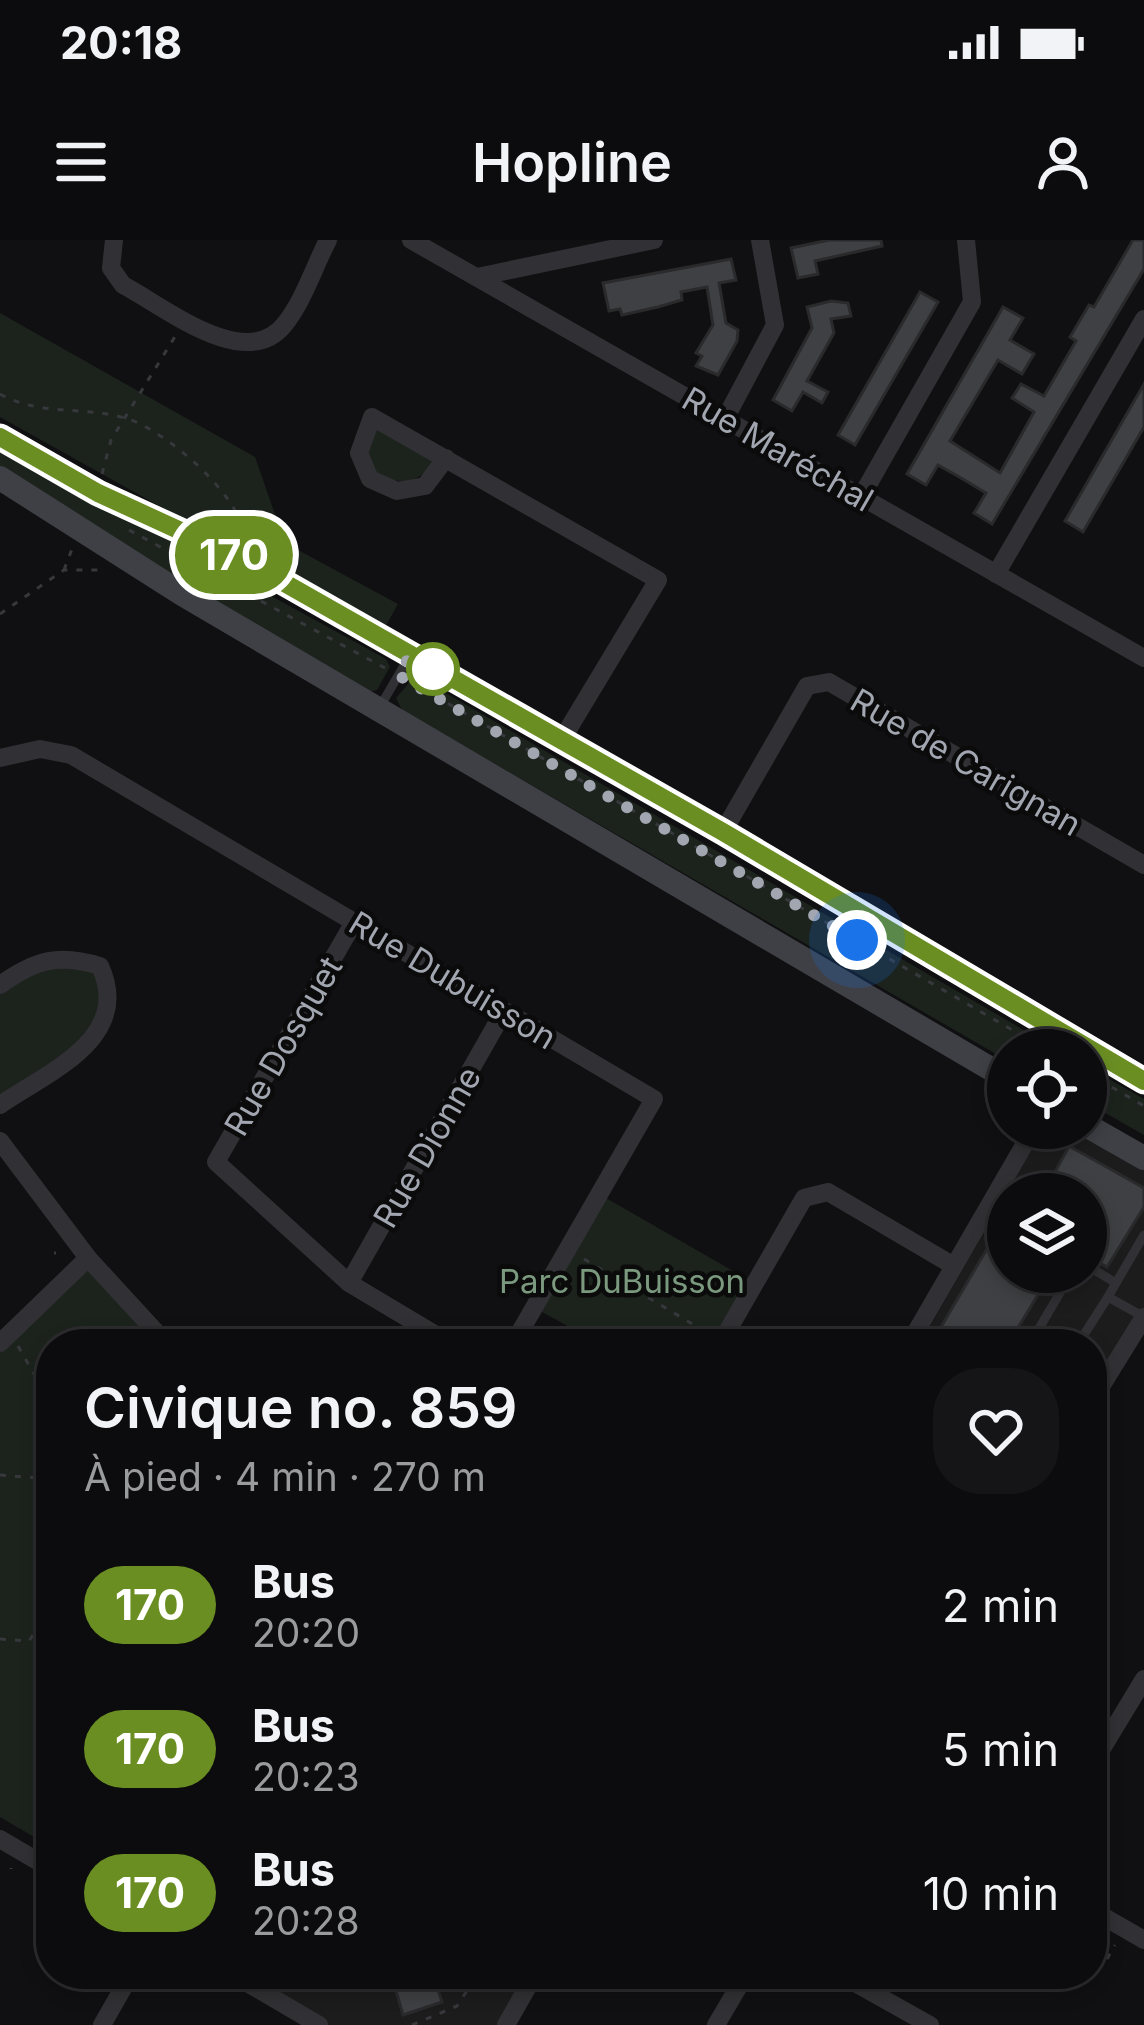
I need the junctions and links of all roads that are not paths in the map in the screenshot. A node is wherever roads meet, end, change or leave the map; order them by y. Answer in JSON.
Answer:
{"nodes":[{"id":1,"x":114,"y":240,"type":"edge"},
{"id":2,"x":328,"y":240,"type":"edge"},
{"id":3,"x":411,"y":240,"type":"edge"},
{"id":4,"x":654,"y":240,"type":"edge"},
{"id":5,"x":760,"y":240,"type":"edge"},
{"id":6,"x":966,"y":240,"type":"edge"},
{"id":7,"x":477,"y":278,"type":"junction"},
{"id":8,"x":1144,"y":319,"type":"edge"},
{"id":9,"x":725,"y":419,"type":"junction"},
{"id":10,"x":0,"y":437,"type":"edge"},
{"id":11,"x":446,"y":458,"type":"junction"},
{"id":12,"x":0,"y":478,"type":"edge"},
{"id":13,"x":861,"y":497,"type":"junction"},
{"id":14,"x":996,"y":574,"type":"junction"},
{"id":15,"x":1144,"y":657,"type":"edge"},
{"id":16,"x":404,"y":665,"type":"junction"},
{"id":17,"x":378,"y":710,"type":"junction"},
{"id":18,"x":561,"y":741,"type":"junction"},
{"id":19,"x":0,"y":758,"type":"edge"},
{"id":20,"x":723,"y":832,"type":"junction"},
{"id":21,"x":1144,"y":865,"type":"edge"},
{"id":22,"x":354,"y":922,"type":"junction"},
{"id":23,"x":0,"y":985,"type":"edge"},
{"id":24,"x":505,"y":1011,"type":"junction"},
{"id":25,"x":987,"y":1067,"type":"edge"},
{"id":26,"x":1144,"y":1081,"type":"edge"},
{"id":27,"x":0,"y":1105,"type":"edge"},
{"id":28,"x":1107,"y":1136,"type":"edge"},
{"id":29,"x":0,"y":1141,"type":"edge"},
{"id":30,"x":1022,"y":1149,"type":"edge"},
{"id":31,"x":1144,"y":1158,"type":"edge"},
{"id":32,"x":1144,"y":1235,"type":"edge"},
{"id":33,"x":88,"y":1258,"type":"junction"},
{"id":34,"x":954,"y":1266,"type":"junction"},
{"id":35,"x":1107,"y":1278,"type":"edge"},
{"id":36,"x":349,"y":1283,"type":"junction"},
{"id":37,"x":1116,"y":1283,"type":"junction"},
{"id":38,"x":1060,"y":1293,"type":"edge"},
{"id":39,"x":1108,"y":1297,"type":"junction"},
{"id":40,"x":1144,"y":1317,"type":"edge"},
{"id":41,"x":153,"y":1329,"type":"edge"},
{"id":42,"x":426,"y":1329,"type":"edge"},
{"id":43,"x":522,"y":1329,"type":"edge"},
{"id":44,"x":728,"y":1329,"type":"edge"},
{"id":45,"x":918,"y":1329,"type":"edge"},
{"id":46,"x":1039,"y":1329,"type":"edge"},
{"id":47,"x":1088,"y":1329,"type":"edge"},
{"id":48,"x":8,"y":1344,"type":"edge"},
{"id":49,"x":1107,"y":1377,"type":"edge"},
{"id":50,"x":1144,"y":1679,"type":"edge"},
{"id":51,"x":1107,"y":1741,"type":"edge"},
{"id":52,"x":6,"y":1857,"type":"edge"},
{"id":53,"x":36,"y":1865,"type":"edge"},
{"id":54,"x":1107,"y":1919,"type":"edge"},
{"id":55,"x":1144,"y":1940,"type":"edge"},
{"id":56,"x":122,"y":1989,"type":"edge"},
{"id":57,"x":256,"y":1989,"type":"edge"},
{"id":58,"x":527,"y":1989,"type":"edge"},
{"id":59,"x":737,"y":1989,"type":"edge"},
{"id":60,"x":865,"y":1989,"type":"edge"},
{"id":61,"x":309,"y":2023,"type":"edge"},
{"id":62,"x":102,"y":2025,"type":"edge"},
{"id":63,"x":506,"y":2025,"type":"edge"},
{"id":64,"x":716,"y":2025,"type":"edge"},
{"id":65,"x":929,"y":2025,"type":"edge"}],
"edges":[{"from":1,"to":2,"type":"street"},
{"from":3,"to":7,"type":"street","name":"Rue Maréchal"},
{"from":4,"to":7,"type":"street"},
{"from":5,"to":9,"type":"street"},
{"from":6,"to":13,"type":"street"},
{"from":7,"to":9,"type":"street","name":"Rue Maréchal"},
{"from":8,"to":14,"type":"street"},
{"from":9,"to":13,"type":"street","name":"Rue Maréchal"},
{"from":10,"to":16,"type":"main road"},
{"from":11,"to":11,"type":"street"},
{"from":11,"to":18,"type":"street"},
{"from":12,"to":17,"type":"main road"},
{"from":13,"to":14,"type":"street","name":"Rue Maréchal"},
{"from":14,"to":15,"type":"street","name":"Rue Maréchal"},
{"from":16,"to":17,"type":"lane"},
{"from":16,"to":18,"type":"main road"},
{"from":17,"to":25,"type":"main road"},
{"from":18,"to":20,"type":"main road"},
{"from":19,"to":22,"type":"street","name":"Rue Dubuisson"},
{"from":20,"to":21,"type":"street","name":"Rue de Carignan"},
{"from":20,"to":26,"type":"main road"},
{"from":22,"to":24,"type":"street","name":"Rue Dubuisson"},
{"from":22,"to":36,"type":"street","name":"Rue Dosquet"},
{"from":23,"to":27,"type":"street"},
{"from":24,"to":36,"type":"street","name":"Rue Dionne"},
{"from":24,"to":43,"type":"street","name":"Rue Dubuisson"},
{"from":28,"to":31,"type":"main road"},
{"from":29,"to":33,"type":"street"},
{"from":30,"to":34,"type":"street"},
{"from":32,"to":37,"type":"lane"},
{"from":33,"to":41,"type":"street"},
{"from":33,"to":48,"type":"street"},
{"from":34,"to":44,"type":"street"},
{"from":34,"to":45,"type":"street"},
{"from":35,"to":37,"type":"lane"},
{"from":36,"to":42,"type":"street","name":"Rue Dosquet"},
{"from":37,"to":39,"type":"lane"},
{"from":38,"to":46,"type":"lane"},
{"from":39,"to":40,"type":"lane"},
{"from":39,"to":47,"type":"lane"},
{"from":40,"to":49,"type":"street"},
{"from":50,"to":51,"type":"street"},
{"from":52,"to":53,"type":"street"},
{"from":54,"to":55,"type":"street"},
{"from":56,"to":62,"type":"street"},
{"from":57,"to":61,"type":"street"},
{"from":58,"to":63,"type":"street"},
{"from":59,"to":64,"type":"street"},
{"from":60,"to":65,"type":"street"}]}
